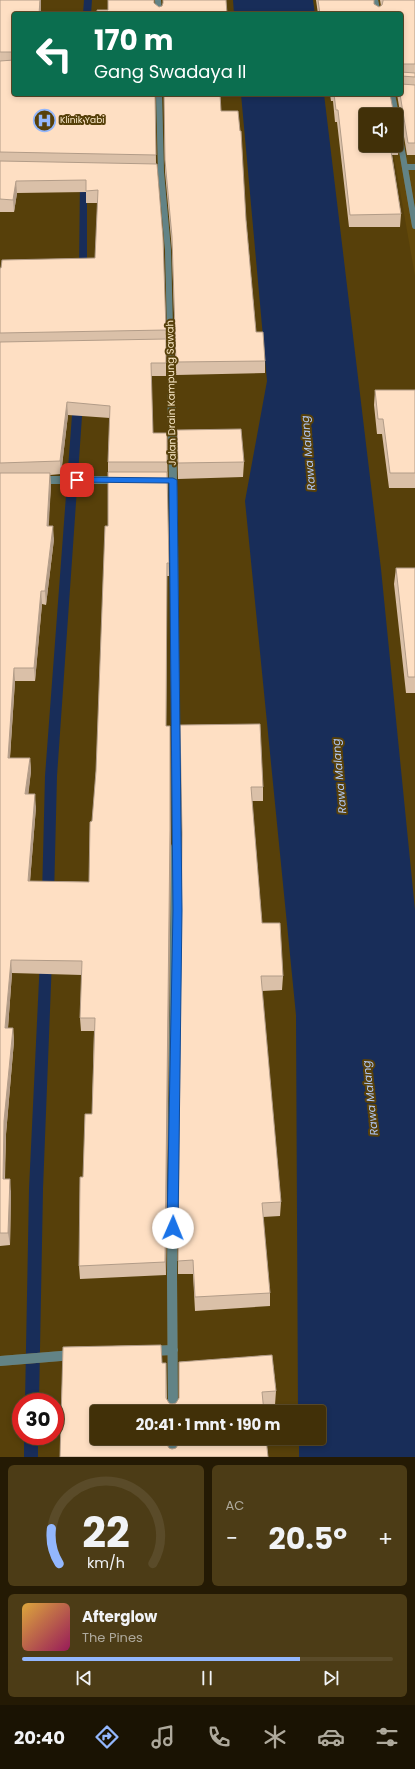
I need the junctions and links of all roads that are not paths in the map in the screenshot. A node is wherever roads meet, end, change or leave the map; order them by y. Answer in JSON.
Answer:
{"nodes":[{"id":1,"x":158,"y":0,"type":"edge"},
{"id":2,"x":375,"y":0,"type":"edge"},
{"id":3,"x":158,"y":12,"type":"edge"},
{"id":4,"x":378,"y":12,"type":"edge"},
{"id":5,"x":159,"y":96,"type":"edge"},
{"id":6,"x":392,"y":96,"type":"edge"},
{"id":7,"x":395,"y":108,"type":"edge"},
{"id":8,"x":402,"y":152,"type":"edge"},
{"id":9,"x":405,"y":167,"type":"junction"},
{"id":10,"x":415,"y":167,"type":"edge"},
{"id":11,"x":415,"y":226,"type":"edge"},
{"id":12,"x":35,"y":480,"type":"edge"},
{"id":13,"x":128,"y":480,"type":"edge"},
{"id":14,"x":173,"y":1350,"type":"junction"},
{"id":15,"x":142,"y":1352,"type":"edge"},
{"id":16,"x":81,"y":1355,"type":"edge"},
{"id":17,"x":1,"y":1361,"type":"edge"},
{"id":18,"x":173,"y":1405,"type":"edge"},
{"id":19,"x":173,"y":1445,"type":"edge"},
{"id":20,"x":173,"y":1457,"type":"edge"}],
"edges":[{"from":1,"to":3,"type":"street"},
{"from":2,"to":4,"type":"street"},
{"from":5,"to":14,"type":"street","name":"Jalan Drain Kampung Sawah"},
{"from":6,"to":7,"type":"street"},
{"from":8,"to":9,"type":"street"},
{"from":9,"to":10,"type":"street"},
{"from":9,"to":11,"type":"street"},
{"from":12,"to":13,"type":"street"},
{"from":14,"to":15,"type":"street"},
{"from":14,"to":18,"type":"street","name":"Jalan Drain Kampung Sawah"},
{"from":16,"to":17,"type":"street"},
{"from":19,"to":20,"type":"street"}]}
